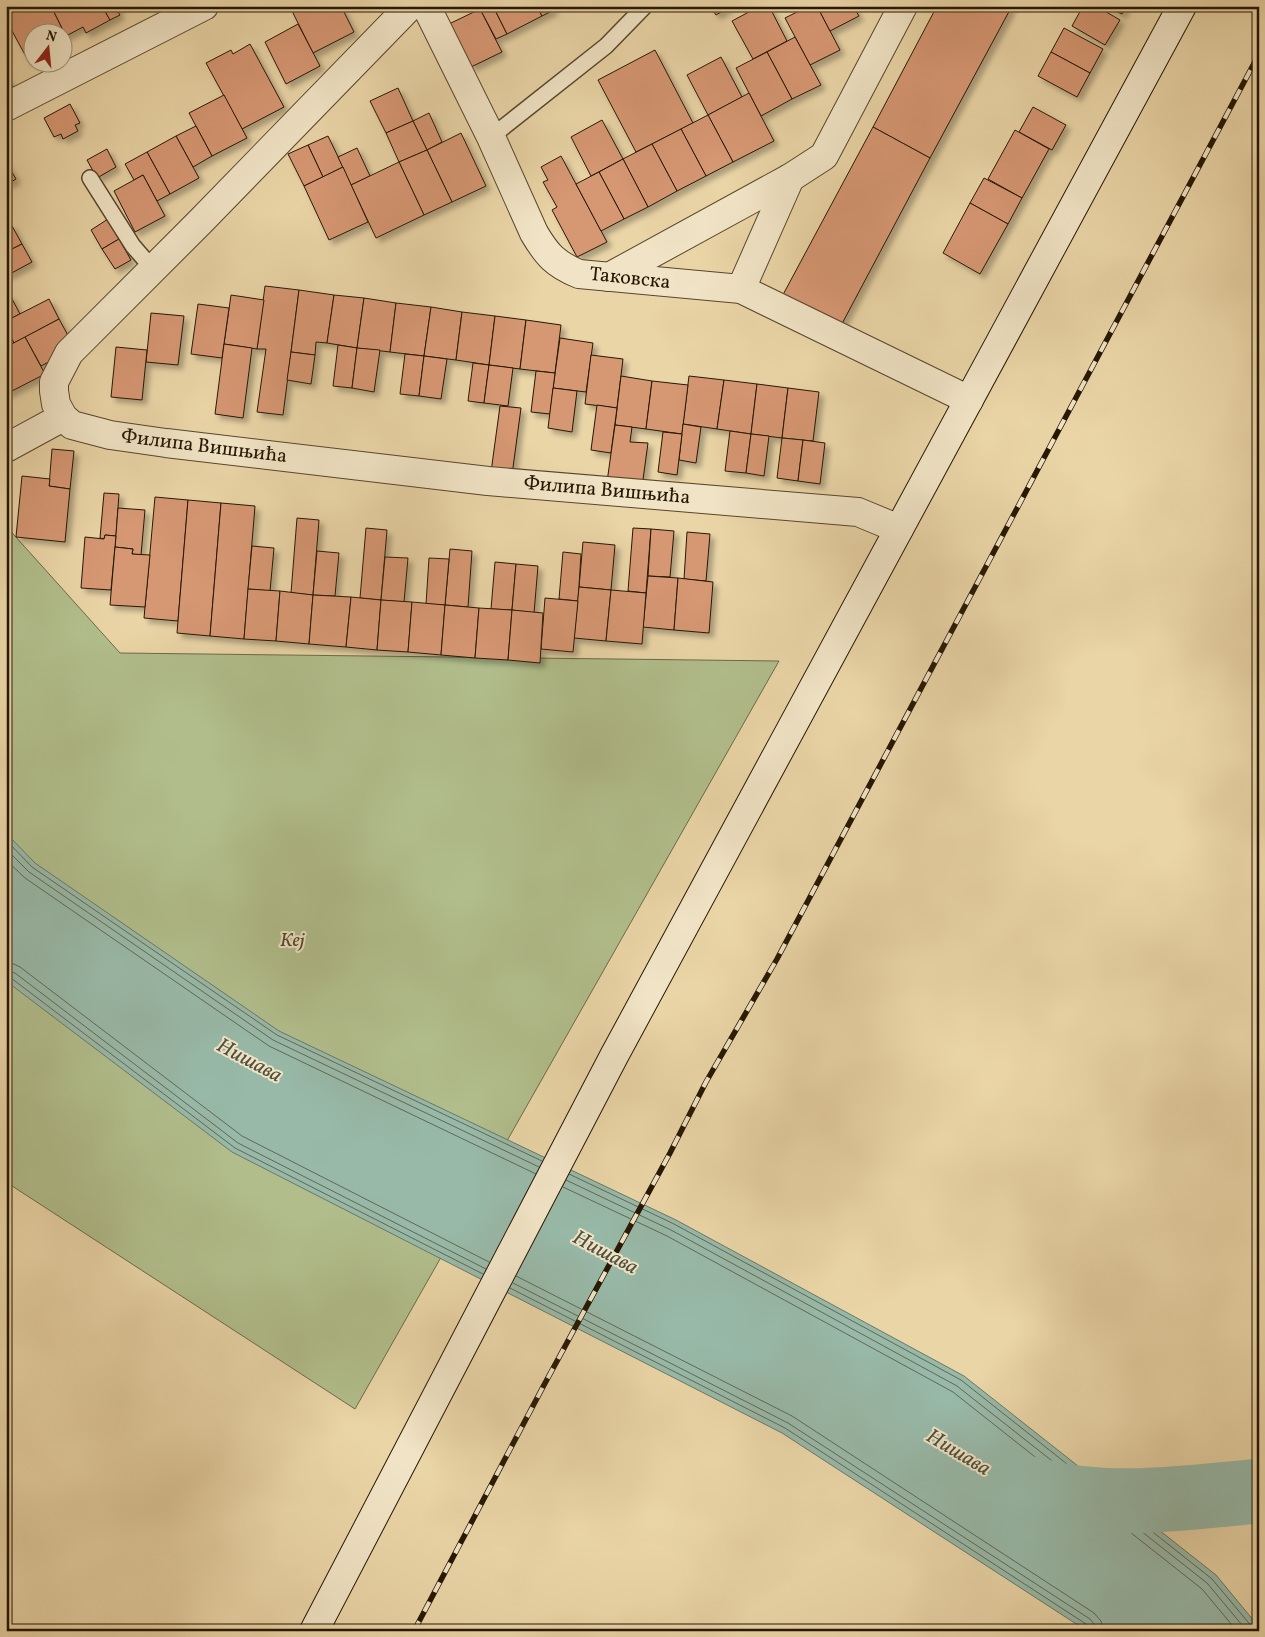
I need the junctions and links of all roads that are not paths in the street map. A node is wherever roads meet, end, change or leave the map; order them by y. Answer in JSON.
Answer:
{"nodes":[{"id":1,"x":204,"y":6,"type":"edge"},
{"id":2,"x":410,"y":6,"type":"edge"},
{"id":3,"x":426,"y":6,"type":"edge"},
{"id":4,"x":645,"y":6,"type":"edge"},
{"id":5,"x":903,"y":6,"type":"edge"},
{"id":6,"x":1182,"y":6,"type":"edge"},
{"id":7,"x":6,"y":107,"type":"edge"},
{"id":8,"x":491,"y":137,"type":"junction"},
{"id":9,"x":90,"y":178,"type":"dead end"},
{"id":10,"x":790,"y":178,"type":"junction"},
{"id":11,"x":153,"y":269,"type":"junction"},
{"id":12,"x":609,"y":277,"type":"junction"},
{"id":13,"x":741,"y":289,"type":"junction"},
{"id":14,"x":969,"y":400,"type":"junction"},
{"id":15,"x":63,"y":417,"type":"junction"},
{"id":16,"x":6,"y":448,"type":"edge"},
{"id":17,"x":900,"y":529,"type":"junction"},
{"id":18,"x":314,"y":1631,"type":"edge"}],
"edges":[{"from":1,"to":7,"type":"street"},
{"from":2,"to":11,"type":"street"},
{"from":3,"to":8,"type":"street","name":"Таковска"},
{"from":4,"to":8,"type":"lane"},
{"from":5,"to":10,"type":"street"},
{"from":6,"to":14,"type":"street"},
{"from":8,"to":12,"type":"street","name":"Таковска"},
{"from":9,"to":11,"type":"lane"},
{"from":10,"to":12,"type":"street"},
{"from":10,"to":13,"type":"street"},
{"from":11,"to":15,"type":"street"},
{"from":12,"to":13,"type":"street","name":"Таковска"},
{"from":13,"to":14,"type":"street","name":"Таковска"},
{"from":14,"to":17,"type":"street"},
{"from":15,"to":16,"type":"street"},
{"from":15,"to":17,"type":"street","name":"Филипа Вишњића"},
{"from":17,"to":18,"type":"street"}]}
